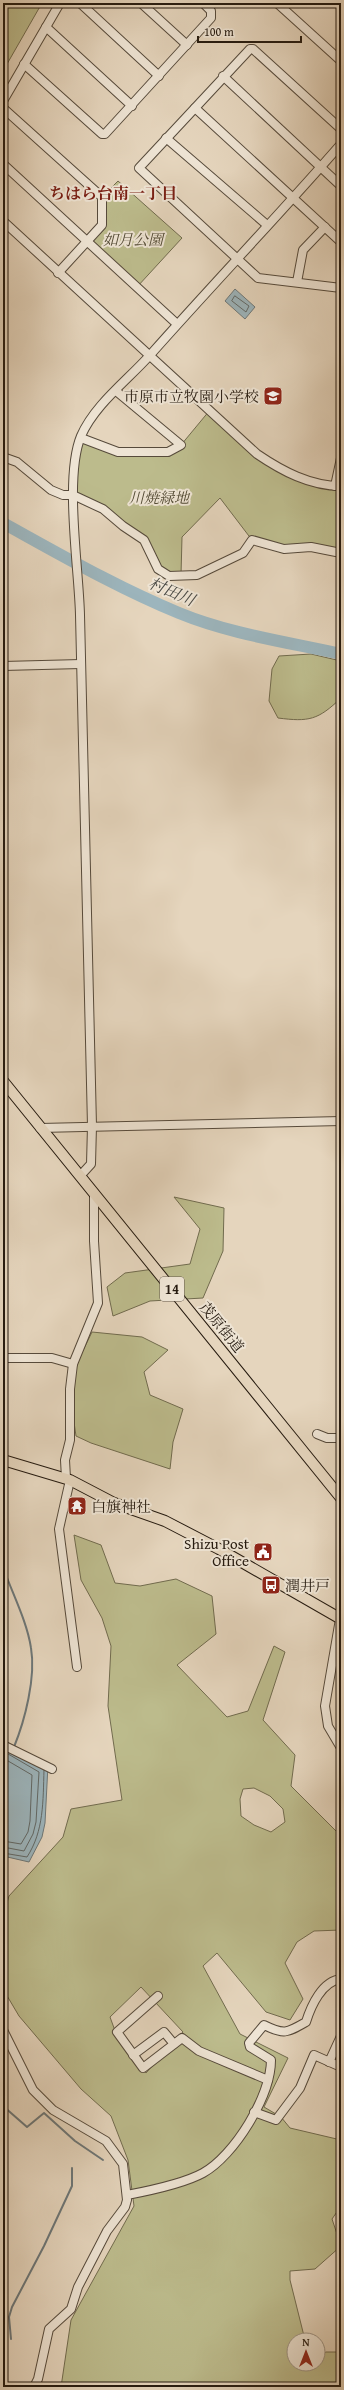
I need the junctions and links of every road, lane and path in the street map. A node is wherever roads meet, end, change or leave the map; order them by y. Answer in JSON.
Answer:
{"nodes":[{"id":1,"x":60,"y":3,"type":"edge"},
{"id":2,"x":80,"y":3,"type":"edge"},
{"id":3,"x":141,"y":3,"type":"edge"},
{"id":4,"x":203,"y":3,"type":"edge"},
{"id":5,"x":277,"y":3,"type":"edge"},
{"id":6,"x":46,"y":27,"type":"junction"},
{"id":7,"x":187,"y":45,"type":"junction"},
{"id":8,"x":341,"y":61,"type":"edge"},
{"id":9,"x":24,"y":64,"type":"junction"},
{"id":10,"x":159,"y":76,"type":"junction"},
{"id":11,"x":222,"y":76,"type":"junction"},
{"id":12,"x":3,"y":101,"type":"edge"},
{"id":13,"x":132,"y":106,"type":"junction"},
{"id":14,"x":3,"y":108,"type":"edge"},
{"id":15,"x":195,"y":108,"type":"junction"},
{"id":16,"x":341,"y":129,"type":"edge"},
{"id":17,"x":166,"y":138,"type":"junction"},
{"id":18,"x":341,"y":144,"type":"edge"},
{"id":19,"x":3,"y":164,"type":"edge"},
{"id":20,"x":320,"y":168,"type":"junction"},
{"id":21,"x":341,"y":186,"type":"edge"},
{"id":22,"x":294,"y":198,"type":"junction"},
{"id":23,"x":3,"y":221,"type":"edge"},
{"id":24,"x":267,"y":225,"type":"junction"},
{"id":25,"x":325,"y":227,"type":"junction"},
{"id":26,"x":87,"y":241,"type":"junction"},
{"id":27,"x":341,"y":242,"type":"edge"},
{"id":28,"x":237,"y":258,"type":"junction"},
{"id":29,"x":58,"y":273,"type":"junction"},
{"id":30,"x":297,"y":282,"type":"junction"},
{"id":31,"x":341,"y":288,"type":"edge"},
{"id":32,"x":177,"y":324,"type":"junction"},
{"id":33,"x":150,"y":356,"type":"junction"},
{"id":34,"x":116,"y":391,"type":"junction"},
{"id":35,"x":81,"y":438,"type":"junction"},
{"id":36,"x":3,"y":457,"type":"edge"},
{"id":37,"x":341,"y":458,"type":"edge"},
{"id":38,"x":338,"y":486,"type":"edge"},
{"id":39,"x":74,"y":495,"type":"junction"},
{"id":40,"x":341,"y":553,"type":"edge"},
{"id":41,"x":81,"y":664,"type":"junction"},
{"id":42,"x":3,"y":666,"type":"edge"},
{"id":43,"x":3,"y":1081,"type":"edge"},
{"id":44,"x":341,"y":1120,"type":"edge"},
{"id":45,"x":92,"y":1126,"type":"junction"},
{"id":46,"x":40,"y":1128,"type":"junction"},
{"id":47,"x":80,"y":1176,"type":"junction"},
{"id":48,"x":94,"y":1194,"type":"junction"},
{"id":49,"x":3,"y":1358,"type":"edge"},
{"id":50,"x":73,"y":1364,"type":"junction"},
{"id":51,"x":316,"y":1434,"type":"dead end"},
{"id":52,"x":341,"y":1438,"type":"edge"},
{"id":53,"x":3,"y":1460,"type":"edge"},
{"id":54,"x":68,"y":1479,"type":"junction"},
{"id":55,"x":341,"y":1498,"type":"edge"},
{"id":56,"x":340,"y":1619,"type":"edge"},
{"id":57,"x":77,"y":1667,"type":"dead end"},
{"id":58,"x":3,"y":1745,"type":"edge"},
{"id":59,"x":341,"y":1748,"type":"edge"},
{"id":60,"x":52,"y":1769,"type":"dead end"},
{"id":61,"x":341,"y":1979,"type":"edge"},
{"id":62,"x":158,"y":1996,"type":"dead end"},
{"id":63,"x":3,"y":2030,"type":"edge"},
{"id":64,"x":341,"y":2036,"type":"edge"},
{"id":65,"x":174,"y":2044,"type":"junction"},
{"id":66,"x":134,"y":2055,"type":"junction"},
{"id":67,"x":329,"y":2062,"type":"junction"},
{"id":68,"x":341,"y":2067,"type":"edge"},
{"id":69,"x":268,"y":2080,"type":"junction"},
{"id":70,"x":254,"y":2112,"type":"junction"},
{"id":71,"x":127,"y":2196,"type":"junction"},
{"id":72,"x":34,"y":2387,"type":"edge"}],
"edges":[{"from":1,"to":6,"type":"street"},
{"from":2,"to":10,"type":"street"},
{"from":3,"to":7,"type":"street"},
{"from":4,"to":7,"type":"street"},
{"from":5,"to":8,"type":"street"},
{"from":6,"to":9,"type":"street"},
{"from":6,"to":13,"type":"street"},
{"from":7,"to":10,"type":"street"},
{"from":9,"to":12,"type":"street"},
{"from":9,"to":13,"type":"street"},
{"from":10,"to":13,"type":"street"},
{"from":11,"to":15,"type":"street"},
{"from":11,"to":16,"type":"street"},
{"from":11,"to":20,"type":"street"},
{"from":14,"to":26,"type":"street"},
{"from":15,"to":17,"type":"street"},
{"from":15,"to":22,"type":"street"},
{"from":17,"to":24,"type":"street"},
{"from":17,"to":28,"type":"street"},
{"from":18,"to":20,"type":"street"},
{"from":19,"to":26,"type":"street"},
{"from":20,"to":21,"type":"street"},
{"from":20,"to":22,"type":"street"},
{"from":22,"to":24,"type":"street"},
{"from":22,"to":25,"type":"street"},
{"from":23,"to":29,"type":"street"},
{"from":24,"to":28,"type":"street"},
{"from":25,"to":27,"type":"street"},
{"from":25,"to":30,"type":"street"},
{"from":26,"to":29,"type":"street"},
{"from":26,"to":32,"type":"street"},
{"from":28,"to":30,"type":"street"},
{"from":28,"to":32,"type":"street"},
{"from":29,"to":33,"type":"street"},
{"from":30,"to":31,"type":"street"},
{"from":32,"to":33,"type":"street"},
{"from":33,"to":34,"type":"street"},
{"from":33,"to":38,"type":"street"},
{"from":34,"to":35,"type":"street"},
{"from":34,"to":35,"type":"street"},
{"from":35,"to":39,"type":"street"},
{"from":36,"to":39,"type":"street"},
{"from":37,"to":38,"type":"street"},
{"from":39,"to":40,"type":"street"},
{"from":39,"to":41,"type":"street"},
{"from":41,"to":42,"type":"street"},
{"from":41,"to":45,"type":"street"},
{"from":43,"to":46,"type":"main road","name":"茂原街道","number":"14"},
{"from":44,"to":45,"type":"street"},
{"from":45,"to":46,"type":"street"},
{"from":45,"to":47,"type":"street"},
{"from":46,"to":47,"type":"main road","name":"茂原街道","number":"14"},
{"from":47,"to":48,"type":"main road","name":"茂原街道","number":"14"},
{"from":48,"to":50,"type":"street"},
{"from":48,"to":55,"type":"main road","name":"茂原街道","number":"14"},
{"from":49,"to":50,"type":"street"},
{"from":50,"to":54,"type":"street"},
{"from":51,"to":52,"type":"street"},
{"from":53,"to":54,"type":"main road"},
{"from":54,"to":56,"type":"main road"},
{"from":54,"to":57,"type":"street"},
{"from":56,"to":59,"type":"street"},
{"from":58,"to":60,"type":"street"},
{"from":61,"to":69,"type":"street"},
{"from":62,"to":66,"type":"street"},
{"from":63,"to":71,"type":"street"},
{"from":64,"to":67,"type":"street"},
{"from":65,"to":66,"type":"street"},
{"from":65,"to":66,"type":"street"},
{"from":65,"to":69,"type":"street"},
{"from":67,"to":68,"type":"street"},
{"from":67,"to":70,"type":"street"},
{"from":69,"to":70,"type":"street"},
{"from":70,"to":71,"type":"street"},
{"from":71,"to":72,"type":"street"}]}
